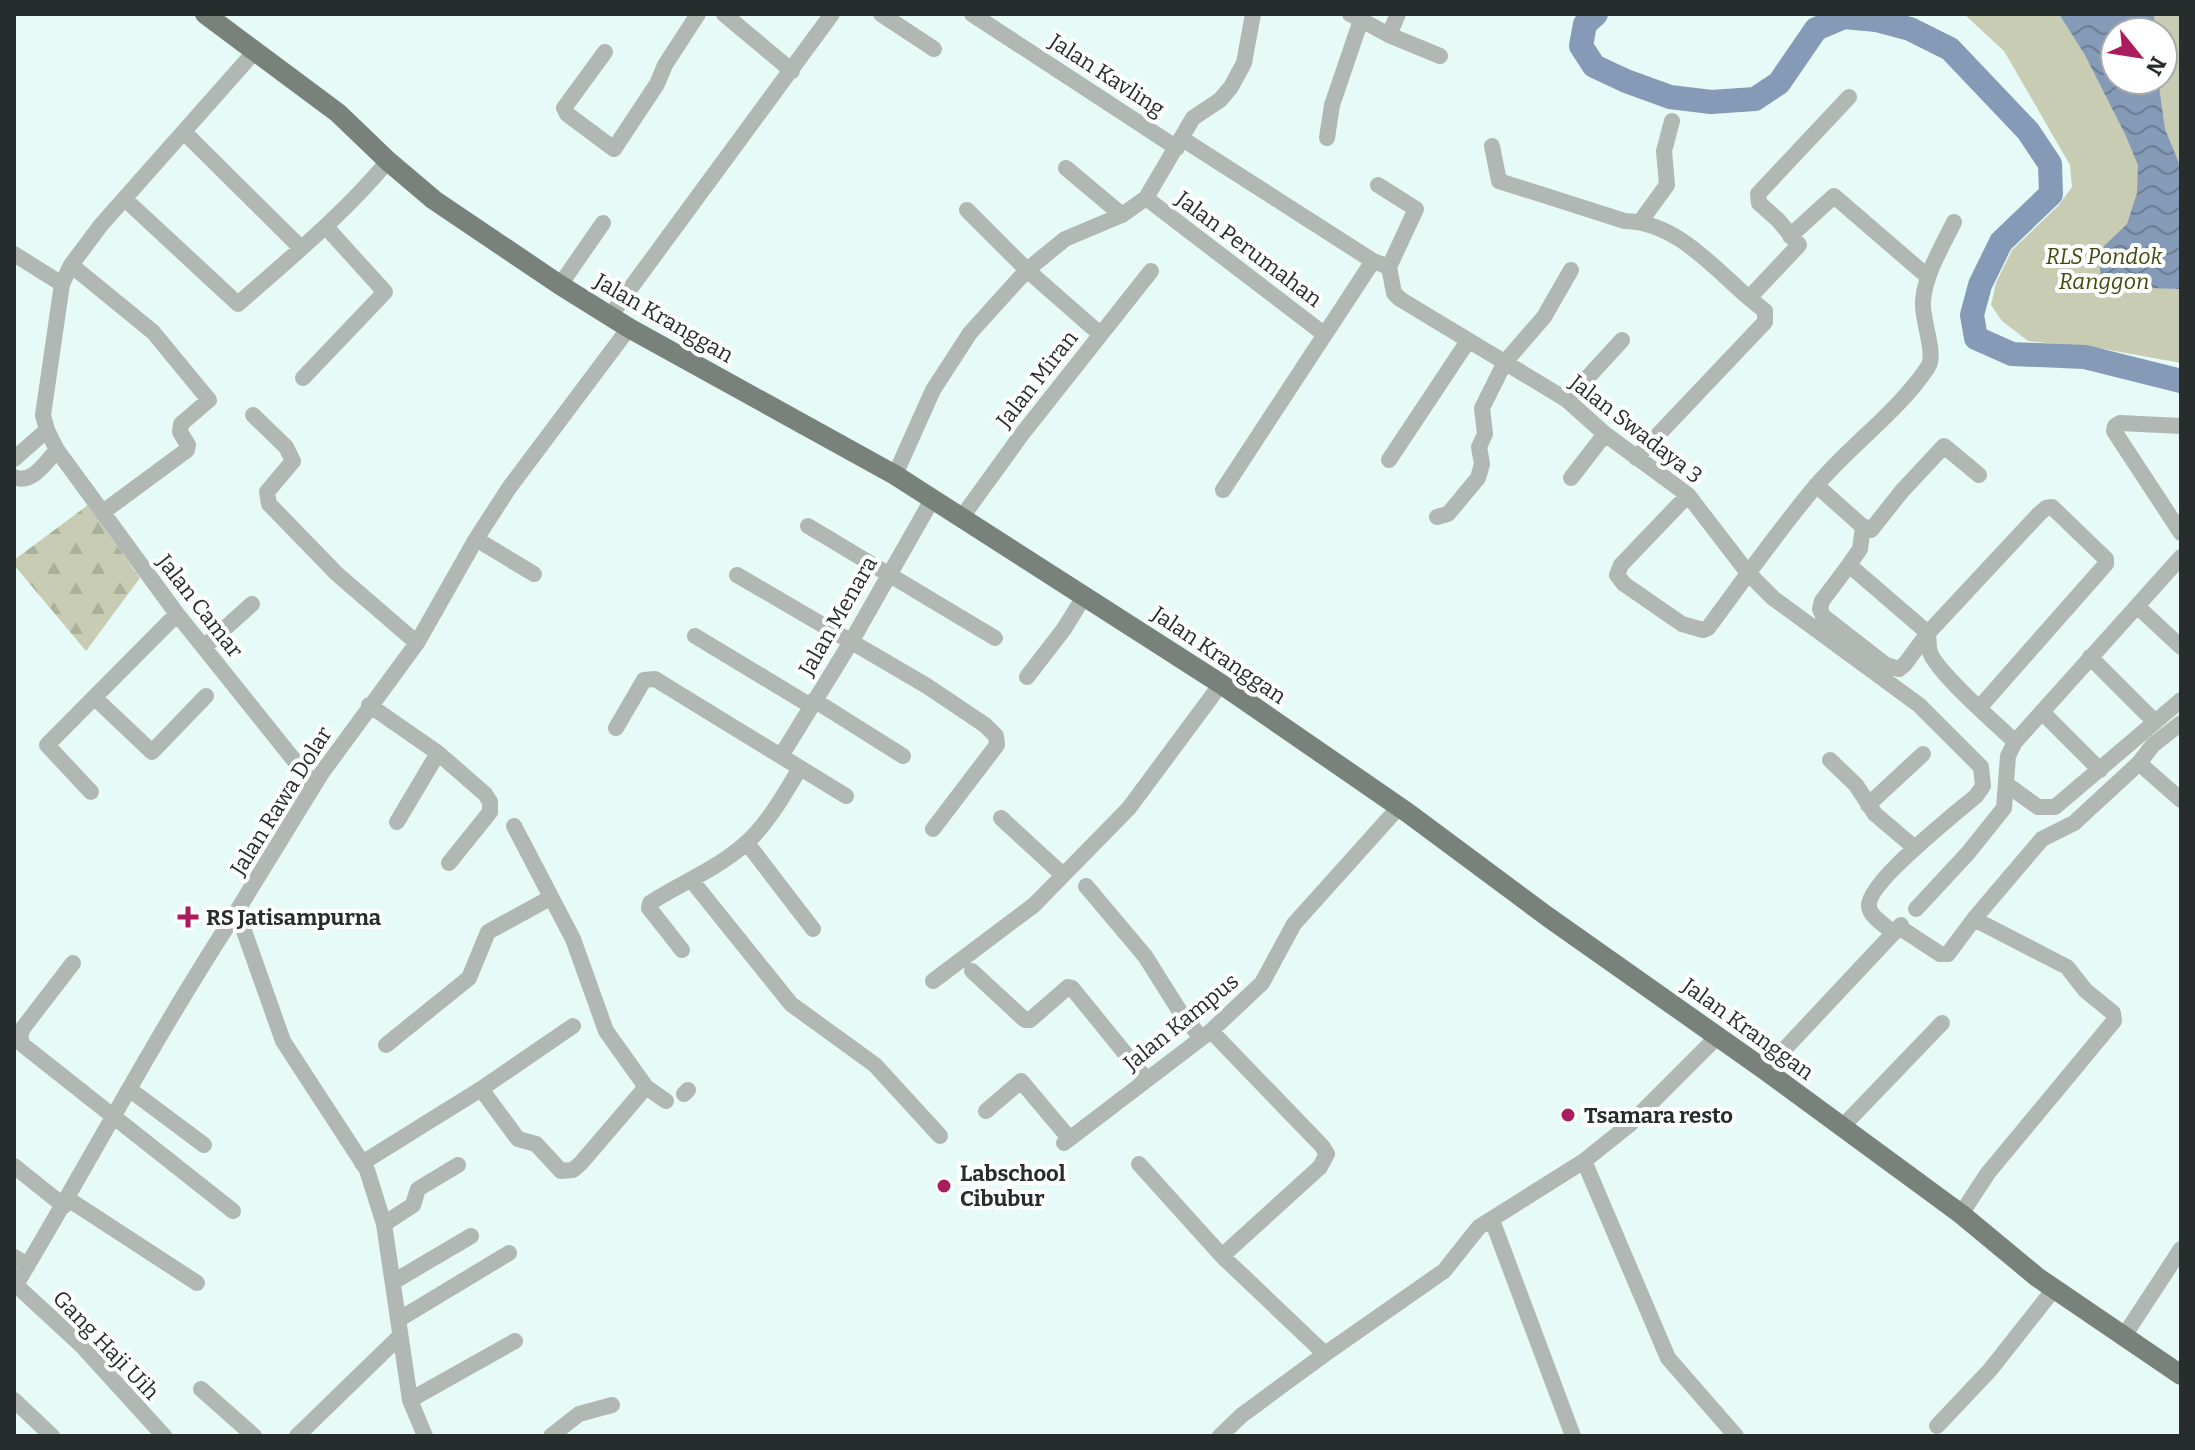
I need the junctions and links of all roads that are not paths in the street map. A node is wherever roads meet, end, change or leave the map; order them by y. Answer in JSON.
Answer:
{"nodes":[{"id":1,"x":205,"y":14,"type":"edge"},
{"id":2,"x":698,"y":14,"type":"edge"},
{"id":3,"x":724,"y":14,"type":"edge"},
{"id":4,"x":832,"y":14,"type":"edge"},
{"id":5,"x":881,"y":14,"type":"edge"},
{"id":6,"x":972,"y":14,"type":"edge"},
{"id":7,"x":1253,"y":14,"type":"edge"},
{"id":8,"x":1398,"y":14,"type":"edge"},
{"id":9,"x":1355,"y":17,"type":"edge"},
{"id":10,"x":1389,"y":35,"type":"junction"},
{"id":11,"x":934,"y":49,"type":"dead end"},
{"id":12,"x":256,"y":50,"type":"junction"},
{"id":13,"x":605,"y":52,"type":"dead end"},
{"id":14,"x":1440,"y":56,"type":"dead end"},
{"id":15,"x":792,"y":71,"type":"junction"},
{"id":16,"x":1849,"y":97,"type":"dead end"},
{"id":17,"x":1672,"y":121,"type":"dead end"},
{"id":18,"x":190,"y":138,"type":"dead end"},
{"id":19,"x":1327,"y":138,"type":"dead end"},
{"id":20,"x":1179,"y":143,"type":"junction"},
{"id":21,"x":1492,"y":146,"type":"dead end"},
{"id":22,"x":388,"y":161,"type":"junction"},
{"id":23,"x":1066,"y":168,"type":"dead end"},
{"id":24,"x":1378,"y":185,"type":"dead end"},
{"id":25,"x":1146,"y":198,"type":"junction"},
{"id":26,"x":128,"y":202,"type":"dead end"},
{"id":27,"x":967,"y":210,"type":"dead end"},
{"id":28,"x":1122,"y":215,"type":"junction"},
{"id":29,"x":1640,"y":222,"type":"junction"},
{"id":30,"x":1954,"y":222,"type":"dead end"},
{"id":31,"x":603,"y":223,"type":"dead end"},
{"id":32,"x":326,"y":227,"type":"junction"},
{"id":33,"x":1795,"y":240,"type":"junction"},
{"id":34,"x":301,"y":248,"type":"junction"},
{"id":35,"x":14,"y":254,"type":"edge"},
{"id":36,"x":1381,"y":264,"type":"junction"},
{"id":37,"x":71,"y":265,"type":"junction"},
{"id":38,"x":1027,"y":270,"type":"junction"},
{"id":39,"x":1571,"y":270,"type":"dead end"},
{"id":40,"x":1151,"y":271,"type":"dead end"},
{"id":41,"x":1928,"y":277,"type":"junction"},
{"id":42,"x":62,"y":284,"type":"junction"},
{"id":43,"x":560,"y":285,"type":"junction"},
{"id":44,"x":1749,"y":298,"type":"junction"},
{"id":45,"x":610,"y":316,"type":"junction"},
{"id":46,"x":629,"y":328,"type":"junction"},
{"id":47,"x":1100,"y":334,"type":"junction"},
{"id":48,"x":1324,"y":334,"type":"junction"},
{"id":49,"x":1622,"y":340,"type":"dead end"},
{"id":50,"x":1468,"y":341,"type":"junction"},
{"id":51,"x":1505,"y":362,"type":"junction"},
{"id":52,"x":303,"y":378,"type":"dead end"},
{"id":53,"x":1567,"y":400,"type":"junction"},
{"id":54,"x":253,"y":415,"type":"dead end"},
{"id":55,"x":2181,"y":426,"type":"edge"},
{"id":56,"x":47,"y":430,"type":"junction"},
{"id":57,"x":1605,"y":434,"type":"junction"},
{"id":58,"x":57,"y":450,"type":"junction"},
{"id":59,"x":1636,"y":458,"type":"junction"},
{"id":60,"x":14,"y":459,"type":"edge"},
{"id":61,"x":1389,"y":460,"type":"dead end"},
{"id":62,"x":895,"y":475,"type":"junction"},
{"id":63,"x":1979,"y":475,"type":"dead end"},
{"id":64,"x":14,"y":477,"type":"edge"},
{"id":65,"x":1571,"y":478,"type":"dead end"},
{"id":66,"x":1816,"y":485,"type":"junction"},
{"id":67,"x":1223,"y":490,"type":"dead end"},
{"id":68,"x":1688,"y":495,"type":"junction"},
{"id":69,"x":933,"y":498,"type":"junction"},
{"id":70,"x":103,"y":512,"type":"junction"},
{"id":71,"x":962,"y":517,"type":"junction"},
{"id":72,"x":1437,"y":517,"type":"dead end"},
{"id":73,"x":808,"y":526,"type":"dead end"},
{"id":74,"x":1863,"y":527,"type":"junction"},
{"id":75,"x":2181,"y":533,"type":"edge"},
{"id":76,"x":476,"y":539,"type":"junction"},
{"id":77,"x":2181,"y":557,"type":"edge"},
{"id":78,"x":1849,"y":565,"type":"junction"},
{"id":79,"x":889,"y":573,"type":"junction"},
{"id":80,"x":1748,"y":573,"type":"junction"},
{"id":81,"x":534,"y":574,"type":"dead end"},
{"id":82,"x":737,"y":575,"type":"dead end"},
{"id":83,"x":1085,"y":595,"type":"junction"},
{"id":84,"x":252,"y":604,"type":"dead end"},
{"id":85,"x":2138,"y":607,"type":"junction"},
{"id":86,"x":177,"y":614,"type":"junction"},
{"id":87,"x":1928,"y":633,"type":"junction"},
{"id":88,"x":695,"y":636,"type":"dead end"},
{"id":89,"x":995,"y":638,"type":"dead end"},
{"id":90,"x":851,"y":642,"type":"junction"},
{"id":91,"x":417,"y":643,"type":"junction"},
{"id":92,"x":204,"y":647,"type":"junction"},
{"id":93,"x":2181,"y":647,"type":"edge"},
{"id":94,"x":2090,"y":657,"type":"junction"},
{"id":95,"x":1027,"y":677,"type":"dead end"},
{"id":96,"x":1221,"y":684,"type":"junction"},
{"id":97,"x":206,"y":696,"type":"dead end"},
{"id":98,"x":95,"y":698,"type":"junction"},
{"id":99,"x":2181,"y":700,"type":"edge"},
{"id":100,"x":812,"y":703,"type":"junction"},
{"id":101,"x":369,"y":705,"type":"junction"},
{"id":102,"x":1979,"y":708,"type":"junction"},
{"id":103,"x":2043,"y":713,"type":"junction"},
{"id":104,"x":2155,"y":722,"type":"junction"},
{"id":105,"x":2181,"y":723,"type":"edge"},
{"id":106,"x":616,"y":728,"type":"dead end"},
{"id":107,"x":2015,"y":742,"type":"junction"},
{"id":108,"x":438,"y":753,"type":"junction"},
{"id":109,"x":1923,"y":754,"type":"dead end"},
{"id":110,"x":781,"y":756,"type":"junction"},
{"id":111,"x":903,"y":756,"type":"dead end"},
{"id":112,"x":1830,"y":760,"type":"dead end"},
{"id":113,"x":2139,"y":763,"type":"junction"},
{"id":114,"x":800,"y":768,"type":"junction"},
{"id":115,"x":2100,"y":770,"type":"junction"},
{"id":116,"x":2006,"y":784,"type":"junction"},
{"id":117,"x":314,"y":785,"type":"junction"},
{"id":118,"x":91,"y":792,"type":"dead end"},
{"id":119,"x":846,"y":796,"type":"dead end"},
{"id":120,"x":2181,"y":800,"type":"edge"},
{"id":121,"x":1868,"y":805,"type":"junction"},
{"id":122,"x":1399,"y":807,"type":"junction"},
{"id":123,"x":1001,"y":818,"type":"dead end"},
{"id":124,"x":397,"y":822,"type":"dead end"},
{"id":125,"x":514,"y":826,"type":"dead end"},
{"id":126,"x":933,"y":829,"type":"dead end"},
{"id":127,"x":747,"y":843,"type":"junction"},
{"id":128,"x":1915,"y":848,"type":"junction"},
{"id":129,"x":449,"y":863,"type":"dead end"},
{"id":130,"x":1063,"y":875,"type":"junction"},
{"id":131,"x":692,"y":881,"type":"junction"},
{"id":132,"x":1086,"y":886,"type":"dead end"},
{"id":133,"x":550,"y":898,"type":"junction"},
{"id":134,"x":237,"y":911,"type":"junction"},
{"id":135,"x":1974,"y":919,"type":"junction"},
{"id":136,"x":1904,"y":922,"type":"junction"},
{"id":137,"x":813,"y":929,"type":"dead end"},
{"id":138,"x":682,"y":950,"type":"dead end"},
{"id":139,"x":73,"y":963,"type":"dead end"},
{"id":140,"x":972,"y":971,"type":"dead end"},
{"id":141,"x":933,"y":981,"type":"dead end"},
{"id":142,"x":1942,"y":1023,"type":"dead end"},
{"id":143,"x":573,"y":1026,"type":"dead end"},
{"id":144,"x":1206,"y":1034,"type":"junction"},
{"id":145,"x":1718,"y":1036,"type":"junction"},
{"id":146,"x":386,"y":1045,"type":"dead end"},
{"id":147,"x":1765,"y":1070,"type":"junction"},
{"id":148,"x":1146,"y":1079,"type":"junction"},
{"id":149,"x":646,"y":1087,"type":"junction"},
{"id":150,"x":129,"y":1089,"type":"junction"},
{"id":151,"x":481,"y":1089,"type":"junction"},
{"id":152,"x":666,"y":1101,"type":"dead end"},
{"id":153,"x":986,"y":1111,"type":"dead end"},
{"id":154,"x":113,"y":1114,"type":"junction"},
{"id":155,"x":444,"y":1123,"type":"dead end"},
{"id":156,"x":1842,"y":1127,"type":"junction"},
{"id":157,"x":940,"y":1136,"type":"dead end"},
{"id":158,"x":204,"y":1145,"type":"dead end"},
{"id":159,"x":1584,"y":1161,"type":"junction"},
{"id":160,"x":1139,"y":1164,"type":"dead end"},
{"id":161,"x":458,"y":1165,"type":"dead end"},
{"id":162,"x":14,"y":1166,"type":"edge"},
{"id":163,"x":364,"y":1166,"type":"junction"},
{"id":164,"x":66,"y":1202,"type":"junction"},
{"id":165,"x":233,"y":1211,"type":"dead end"},
{"id":166,"x":1961,"y":1214,"type":"junction"},
{"id":167,"x":1492,"y":1220,"type":"junction"},
{"id":168,"x":384,"y":1224,"type":"junction"},
{"id":169,"x":471,"y":1236,"type":"dead end"},
{"id":170,"x":2181,"y":1249,"type":"edge"},
{"id":171,"x":509,"y":1253,"type":"dead end"},
{"id":172,"x":1222,"y":1256,"type":"junction"},
{"id":173,"x":21,"y":1261,"type":"edge"},
{"id":174,"x":393,"y":1282,"type":"junction"},
{"id":175,"x":197,"y":1283,"type":"dead end"},
{"id":176,"x":15,"y":1287,"type":"edge"},
{"id":177,"x":2054,"y":1289,"type":"junction"},
{"id":178,"x":398,"y":1320,"type":"junction"},
{"id":179,"x":2124,"y":1336,"type":"junction"},
{"id":180,"x":399,"y":1337,"type":"junction"},
{"id":181,"x":515,"y":1341,"type":"dead end"},
{"id":182,"x":1325,"y":1354,"type":"junction"},
{"id":183,"x":2181,"y":1375,"type":"edge"},
{"id":184,"x":201,"y":1389,"type":"dead end"},
{"id":185,"x":14,"y":1400,"type":"edge"},
{"id":186,"x":410,"y":1400,"type":"junction"},
{"id":187,"x":612,"y":1405,"type":"dead end"},
{"id":188,"x":1937,"y":1426,"type":"dead end"},
{"id":189,"x":52,"y":1436,"type":"edge"},
{"id":190,"x":164,"y":1436,"type":"edge"},
{"id":191,"x":254,"y":1436,"type":"edge"},
{"id":192,"x":297,"y":1436,"type":"edge"},
{"id":193,"x":425,"y":1436,"type":"edge"},
{"id":194,"x":551,"y":1436,"type":"edge"},
{"id":195,"x":1220,"y":1436,"type":"edge"},
{"id":196,"x":1573,"y":1436,"type":"edge"},
{"id":197,"x":1736,"y":1436,"type":"edge"}],
"edges":[{"from":1,"to":12,"type":"main road","name":"Jalan Kranggan"},
{"from":2,"to":13,"type":"street"},
{"from":3,"to":15,"type":"street"},
{"from":4,"to":15,"type":"street"},
{"from":5,"to":11,"type":"street"},
{"from":6,"to":20,"type":"street","name":"Jalan Kavling"},
{"from":7,"to":20,"type":"street"},
{"from":8,"to":10,"type":"street"},
{"from":9,"to":10,"type":"street"},
{"from":9,"to":19,"type":"street"},
{"from":10,"to":14,"type":"street"},
{"from":12,"to":22,"type":"main road","name":"Jalan Kranggan"},
{"from":12,"to":37,"type":"street","name":"Jalan Camar"},
{"from":15,"to":45,"type":"street"},
{"from":16,"to":33,"type":"street"},
{"from":17,"to":29,"type":"street"},
{"from":18,"to":34,"type":"street"},
{"from":20,"to":25,"type":"street"},
{"from":20,"to":36,"type":"street"},
{"from":21,"to":29,"type":"street"},
{"from":22,"to":32,"type":"street"},
{"from":22,"to":43,"type":"main road","name":"Jalan Kranggan"},
{"from":23,"to":28,"type":"street"},
{"from":24,"to":36,"type":"street"},
{"from":25,"to":28,"type":"street"},
{"from":25,"to":48,"type":"street","name":"Jalan Perumahan"},
{"from":26,"to":34,"type":"street"},
{"from":27,"to":38,"type":"street"},
{"from":28,"to":38,"type":"street"},
{"from":29,"to":44,"type":"street"},
{"from":30,"to":41,"type":"street"},
{"from":31,"to":43,"type":"street"},
{"from":32,"to":34,"type":"street"},
{"from":32,"to":52,"type":"street"},
{"from":33,"to":41,"type":"street"},
{"from":33,"to":44,"type":"street"},
{"from":35,"to":42,"type":"street"},
{"from":36,"to":48,"type":"street"},
{"from":36,"to":50,"type":"street","name":"Jalan Swadaya 3"},
{"from":37,"to":42,"type":"street","name":"Jalan Camar"},
{"from":37,"to":70,"type":"street"},
{"from":38,"to":47,"type":"street"},
{"from":38,"to":62,"type":"street"},
{"from":39,"to":51,"type":"street"},
{"from":40,"to":47,"type":"street","name":"Jalan Miran"},
{"from":41,"to":66,"type":"street"},
{"from":42,"to":56,"type":"street","name":"Jalan Camar"},
{"from":43,"to":45,"type":"main road","name":"Jalan Kranggan"},
{"from":44,"to":59,"type":"street"},
{"from":45,"to":46,"type":"main road","name":"Jalan Kranggan"},
{"from":46,"to":62,"type":"main road","name":"Jalan Kranggan"},
{"from":46,"to":76,"type":"street","name":"Jalan Rawa Dolar"},
{"from":47,"to":71,"type":"street","name":"Jalan Miran"},
{"from":48,"to":67,"type":"street"},
{"from":49,"to":53,"type":"street"},
{"from":50,"to":51,"type":"street","name":"Jalan Swadaya 3"},
{"from":50,"to":61,"type":"street"},
{"from":51,"to":53,"type":"street","name":"Jalan Swadaya 3"},
{"from":51,"to":72,"type":"street"},
{"from":53,"to":57,"type":"street","name":"Jalan Swadaya 3"},
{"from":54,"to":91,"type":"street"},
{"from":55,"to":75,"type":"street"},
{"from":56,"to":58,"type":"street","name":"Jalan Camar"},
{"from":56,"to":60,"type":"street"},
{"from":57,"to":59,"type":"street","name":"Jalan Swadaya 3"},
{"from":57,"to":65,"type":"street"},
{"from":58,"to":64,"type":"street"},
{"from":58,"to":70,"type":"street","name":"Jalan Camar"},
{"from":59,"to":68,"type":"street","name":"Jalan Swadaya 3"},
{"from":62,"to":69,"type":"main road","name":"Jalan Kranggan"},
{"from":63,"to":74,"type":"street"},
{"from":66,"to":74,"type":"street"},
{"from":66,"to":80,"type":"street"},
{"from":68,"to":80,"type":"street","name":"Jalan Swadaya 3"},
{"from":68,"to":80,"type":"street"},
{"from":69,"to":71,"type":"main road","name":"Jalan Kranggan"},
{"from":69,"to":79,"type":"street","name":"Jalan Menara"},
{"from":70,"to":86,"type":"street","name":"Jalan Camar"},
{"from":71,"to":83,"type":"main road","name":"Jalan Kranggan"},
{"from":73,"to":79,"type":"street"},
{"from":74,"to":78,"type":"street"},
{"from":76,"to":81,"type":"street"},
{"from":76,"to":91,"type":"street","name":"Jalan Rawa Dolar"},
{"from":77,"to":85,"type":"street"},
{"from":78,"to":87,"type":"street"},
{"from":78,"to":87,"type":"street"},
{"from":79,"to":89,"type":"street"},
{"from":79,"to":90,"type":"street","name":"Jalan Menara"},
{"from":80,"to":128,"type":"street","name":"Jalan Swadaya 3"},
{"from":82,"to":90,"type":"street"},
{"from":83,"to":95,"type":"street"},
{"from":83,"to":96,"type":"main road","name":"Jalan Kranggan"},
{"from":84,"to":92,"type":"street"},
{"from":85,"to":93,"type":"street"},
{"from":85,"to":94,"type":"street"},
{"from":86,"to":92,"type":"street","name":"Jalan Camar"},
{"from":86,"to":98,"type":"street"},
{"from":87,"to":102,"type":"street"},
{"from":87,"to":102,"type":"street"},
{"from":88,"to":100,"type":"street"},
{"from":90,"to":100,"type":"street","name":"Jalan Menara"},
{"from":90,"to":126,"type":"street"},
{"from":91,"to":101,"type":"street","name":"Jalan Rawa Dolar"},
{"from":92,"to":117,"type":"street","name":"Jalan Camar"},
{"from":94,"to":103,"type":"street"},
{"from":94,"to":104,"type":"street"},
{"from":96,"to":122,"type":"main road","name":"Jalan Kranggan"},
{"from":96,"to":130,"type":"street"},
{"from":97,"to":98,"type":"street"},
{"from":98,"to":118,"type":"street"},
{"from":99,"to":104,"type":"street"},
{"from":100,"to":110,"type":"street","name":"Jalan Menara"},
{"from":100,"to":111,"type":"street"},
{"from":101,"to":108,"type":"street"},
{"from":101,"to":117,"type":"street","name":"Jalan Rawa Dolar"},
{"from":102,"to":107,"type":"street"},
{"from":103,"to":107,"type":"street"},
{"from":103,"to":115,"type":"street"},
{"from":104,"to":115,"type":"street"},
{"from":105,"to":113,"type":"street"},
{"from":106,"to":110,"type":"street"},
{"from":107,"to":116,"type":"street"},
{"from":108,"to":124,"type":"street"},
{"from":108,"to":129,"type":"street"},
{"from":109,"to":121,"type":"street"},
{"from":110,"to":114,"type":"street"},
{"from":112,"to":121,"type":"street"},
{"from":113,"to":120,"type":"street"},
{"from":113,"to":135,"type":"street"},
{"from":114,"to":119,"type":"street"},
{"from":114,"to":127,"type":"street"},
{"from":115,"to":116,"type":"street"},
{"from":116,"to":136,"type":"street"},
{"from":117,"to":134,"type":"street","name":"Jalan Rawa Dolar"},
{"from":121,"to":128,"type":"street"},
{"from":122,"to":144,"type":"street","name":"Jalan Kampus"},
{"from":122,"to":145,"type":"main road","name":"Jalan Kranggan"},
{"from":123,"to":130,"type":"street"},
{"from":125,"to":133,"type":"street"},
{"from":127,"to":131,"type":"street"},
{"from":127,"to":137,"type":"street"},
{"from":128,"to":136,"type":"street"},
{"from":130,"to":141,"type":"street"},
{"from":131,"to":138,"type":"street"},
{"from":131,"to":157,"type":"street"},
{"from":132,"to":144,"type":"street"},
{"from":133,"to":146,"type":"street"},
{"from":133,"to":149,"type":"street"},
{"from":134,"to":150,"type":"street"},
{"from":134,"to":163,"type":"street","name":"Jalan Rawa Dolar"},
{"from":135,"to":136,"type":"street"},
{"from":135,"to":166,"type":"street"},
{"from":136,"to":147,"type":"street"},
{"from":139,"to":154,"type":"street"},
{"from":140,"to":148,"type":"street"},
{"from":142,"to":156,"type":"street"},
{"from":143,"to":151,"type":"street"},
{"from":144,"to":148,"type":"street","name":"Jalan Kampus"},
{"from":144,"to":172,"type":"street"},
{"from":145,"to":147,"type":"main road","name":"Jalan Kranggan"},
{"from":145,"to":159,"type":"street"},
{"from":147,"to":156,"type":"main road","name":"Jalan Kranggan"},
{"from":148,"to":153,"type":"street","name":"Jalan Kampus"},
{"from":149,"to":151,"type":"street"},
{"from":149,"to":152,"type":"street"},
{"from":150,"to":154,"type":"street"},
{"from":150,"to":158,"type":"street"},
{"from":151,"to":163,"type":"street"},
{"from":154,"to":164,"type":"street"},
{"from":154,"to":165,"type":"street"},
{"from":155,"to":163,"type":"street"},
{"from":156,"to":166,"type":"main road","name":"Jalan Kranggan"},
{"from":159,"to":167,"type":"street"},
{"from":159,"to":197,"type":"street"},
{"from":160,"to":172,"type":"street"},
{"from":161,"to":168,"type":"street"},
{"from":162,"to":164,"type":"street"},
{"from":163,"to":168,"type":"street","name":"Jalan Rawa Dolar"},
{"from":164,"to":173,"type":"street"},
{"from":164,"to":175,"type":"street"},
{"from":166,"to":177,"type":"main road","name":"Jalan Kranggan"},
{"from":167,"to":182,"type":"street"},
{"from":167,"to":196,"type":"street"},
{"from":168,"to":174,"type":"street","name":"Jalan Rawa Dolar"},
{"from":169,"to":174,"type":"street"},
{"from":170,"to":179,"type":"street"},
{"from":171,"to":178,"type":"street"},
{"from":172,"to":182,"type":"street"},
{"from":173,"to":176,"type":"street"},
{"from":174,"to":178,"type":"street","name":"Jalan Rawa Dolar"},
{"from":176,"to":190,"type":"street","name":"Gang Haji Uih"},
{"from":177,"to":179,"type":"main road","name":"Jalan Kranggan"},
{"from":177,"to":188,"type":"street"},
{"from":178,"to":180,"type":"street","name":"Jalan Rawa Dolar"},
{"from":179,"to":183,"type":"main road","name":"Jalan Kranggan"},
{"from":180,"to":186,"type":"street","name":"Jalan Rawa Dolar"},
{"from":180,"to":192,"type":"street"},
{"from":181,"to":186,"type":"street"},
{"from":182,"to":195,"type":"street"},
{"from":184,"to":191,"type":"street"},
{"from":185,"to":189,"type":"street"},
{"from":186,"to":193,"type":"street","name":"Jalan Rawa Dolar"},
{"from":187,"to":194,"type":"street"}]}
